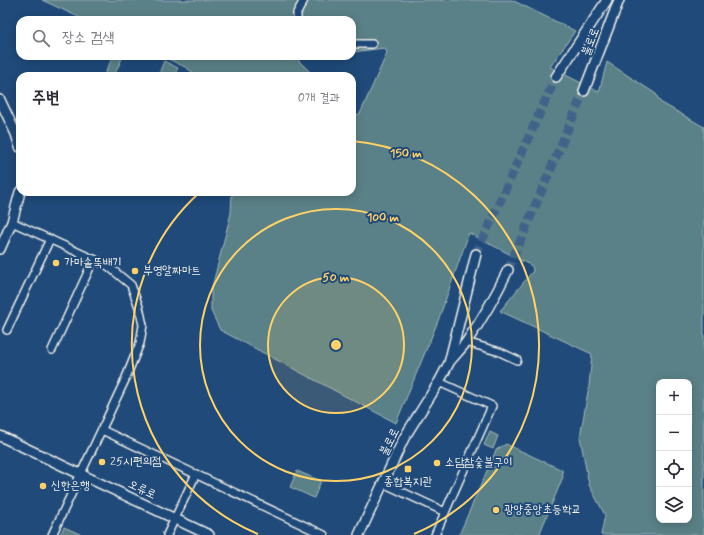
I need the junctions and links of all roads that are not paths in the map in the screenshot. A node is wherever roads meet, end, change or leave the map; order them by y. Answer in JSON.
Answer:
{"nodes":[{"id":1,"x":304,"y":0,"type":"edge"},
{"id":2,"x":607,"y":0,"type":"edge"},
{"id":3,"x":618,"y":0,"type":"edge"},
{"id":4,"x":297,"y":16,"type":"edge"},
{"id":5,"x":356,"y":44,"type":"edge"},
{"id":6,"x":372,"y":44,"type":"dead end"},
{"id":7,"x":556,"y":77,"type":"tunnel mouth"},
{"id":8,"x":584,"y":92,"type":"tunnel mouth"},
{"id":9,"x":0,"y":100,"type":"edge"},
{"id":10,"x":16,"y":134,"type":"edge"},
{"id":11,"x":19,"y":196,"type":"edge"},
{"id":12,"x":12,"y":222,"type":"junction"},
{"id":13,"x":50,"y":239,"type":"junction"},
{"id":14,"x":0,"y":249,"type":"edge"},
{"id":15,"x":476,"y":254,"type":"tunnel mouth"},
{"id":16,"x":94,"y":259,"type":"junction"},
{"id":17,"x":508,"y":270,"type":"tunnel mouth"},
{"id":18,"x":7,"y":330,"type":"dead end"},
{"id":19,"x":466,"y":342,"type":"junction"},
{"id":20,"x":52,"y":350,"type":"dead end"},
{"id":21,"x":517,"y":360,"type":"dead end"},
{"id":22,"x":449,"y":363,"type":"junction"},
{"id":23,"x":439,"y":382,"type":"junction"},
{"id":24,"x":102,"y":430,"type":"junction"},
{"id":25,"x":0,"y":436,"type":"edge"},
{"id":26,"x":81,"y":474,"type":"junction"},
{"id":27,"x":196,"y":474,"type":"junction"},
{"id":28,"x":383,"y":483,"type":"junction"},
{"id":29,"x":445,"y":512,"type":"junction"},
{"id":30,"x":175,"y":519,"type":"junction"},
{"id":31,"x":52,"y":535,"type":"edge"},
{"id":32,"x":167,"y":535,"type":"edge"},
{"id":33,"x":209,"y":535,"type":"edge"},
{"id":34,"x":324,"y":535,"type":"edge"},
{"id":35,"x":359,"y":535,"type":"edge"},
{"id":36,"x":435,"y":535,"type":"edge"}],
"edges":[{"from":1,"to":4,"type":"street"},
{"from":2,"to":7,"type":"street","name":"불로로"},
{"from":3,"to":8,"type":"street","name":"불로로"},
{"from":5,"to":6,"type":"street"},
{"from":9,"to":10,"type":"street"},
{"from":11,"to":12,"type":"street"},
{"from":12,"to":13,"type":"street"},
{"from":12,"to":14,"type":"street"},
{"from":13,"to":16,"type":"street"},
{"from":13,"to":18,"type":"street"},
{"from":15,"to":22,"type":"street","name":"불로로"},
{"from":16,"to":20,"type":"street"},
{"from":16,"to":24,"type":"street"},
{"from":17,"to":19,"type":"street","name":"불로로"},
{"from":19,"to":21,"type":"street"},
{"from":19,"to":22,"type":"street","name":"불로로"},
{"from":22,"to":23,"type":"street","name":"불로로"},
{"from":23,"to":28,"type":"street","name":"불로로"},
{"from":23,"to":29,"type":"street"},
{"from":24,"to":26,"type":"street"},
{"from":24,"to":27,"type":"street"},
{"from":25,"to":26,"type":"street","name":"오류로"},
{"from":26,"to":30,"type":"street","name":"오류로"},
{"from":26,"to":31,"type":"street"},
{"from":27,"to":30,"type":"street"},
{"from":27,"to":34,"type":"street"},
{"from":28,"to":29,"type":"street"},
{"from":28,"to":35,"type":"street","name":"불로로"},
{"from":29,"to":36,"type":"street"},
{"from":30,"to":32,"type":"street"},
{"from":30,"to":33,"type":"street","name":"오류로"}]}
